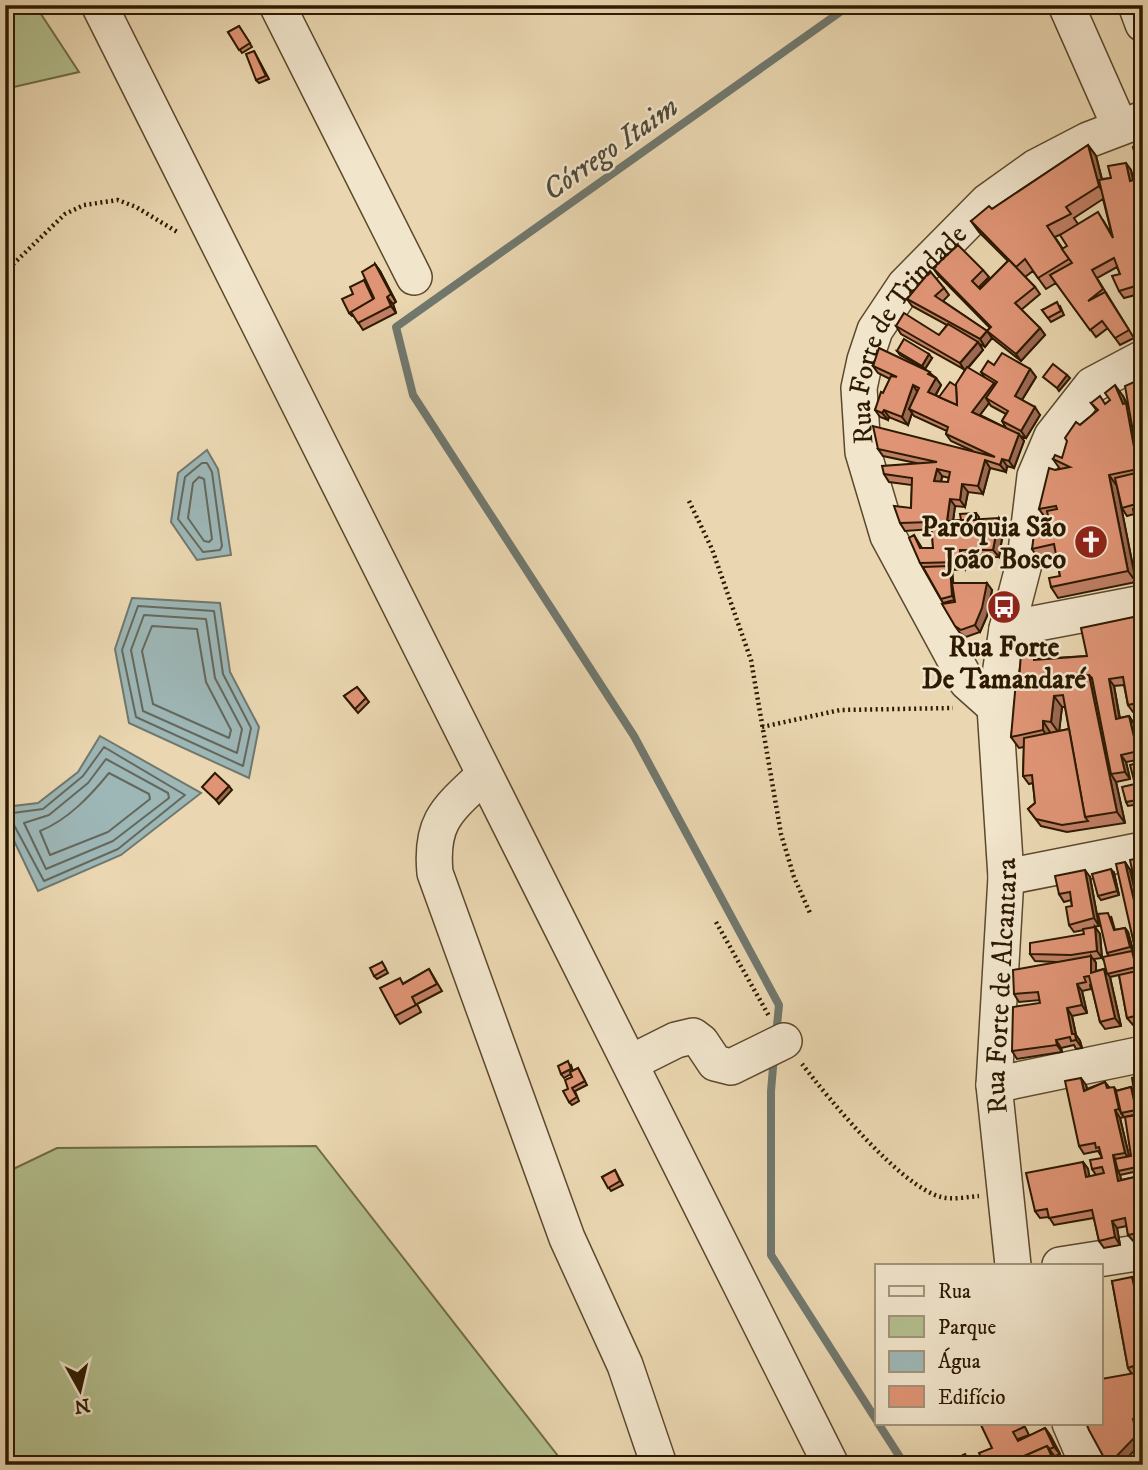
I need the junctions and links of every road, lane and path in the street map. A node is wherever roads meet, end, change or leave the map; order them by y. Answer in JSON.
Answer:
{"nodes":[{"id":1,"x":99,"y":5,"type":"edge"},
{"id":2,"x":277,"y":5,"type":"edge"},
{"id":3,"x":1066,"y":5,"type":"edge"},
{"id":4,"x":1136,"y":5,"type":"edge"},
{"id":5,"x":1143,"y":24,"type":"edge"},
{"id":6,"x":1132,"y":123,"type":"edge"},
{"id":7,"x":185,"y":237,"type":"dead end"},
{"id":8,"x":5,"y":272,"type":"edge"},
{"id":9,"x":414,"y":277,"type":"dead end"},
{"id":10,"x":1143,"y":358,"type":"edge"},
{"id":11,"x":689,"y":501,"type":"dead end"},
{"id":12,"x":1143,"y":603,"type":"edge"},
{"id":13,"x":1007,"y":629,"type":"junction"},
{"id":14,"x":995,"y":707,"type":"junction"},
{"id":15,"x":762,"y":727,"type":"junction"},
{"id":16,"x":483,"y":776,"type":"junction"},
{"id":17,"x":1143,"y":850,"type":"edge"},
{"id":18,"x":1006,"y":877,"type":"junction"},
{"id":19,"x":810,"y":913,"type":"dead end"},
{"id":20,"x":716,"y":922,"type":"dead end"},
{"id":21,"x":784,"y":1041,"type":"junction"},
{"id":22,"x":1143,"y":1054,"type":"edge"},
{"id":23,"x":632,"y":1062,"type":"junction"},
{"id":24,"x":994,"y":1085,"type":"junction"},
{"id":25,"x":1004,"y":1195,"type":"junction"},
{"id":26,"x":1143,"y":1252,"type":"edge"},
{"id":27,"x":1013,"y":1264,"type":"edge"},
{"id":28,"x":1066,"y":1264,"type":"edge"},
{"id":29,"x":1070,"y":1424,"type":"edge"},
{"id":30,"x":659,"y":1465,"type":"edge"},
{"id":31,"x":831,"y":1465,"type":"edge"},
{"id":32,"x":1088,"y":1465,"type":"edge"}],
"edges":[{"from":1,"to":16,"type":"street"},
{"from":2,"to":9,"type":"street"},
{"from":3,"to":6,"type":"street"},
{"from":4,"to":5,"type":"street"},
{"from":6,"to":14,"type":"street","name":"Rua Forte de Trindade"},
{"from":7,"to":8,"type":"path"},
{"from":10,"to":13,"type":"street"},
{"from":11,"to":15,"type":"path"},
{"from":12,"to":13,"type":"street"},
{"from":13,"to":14,"type":"street"},
{"from":14,"to":15,"type":"path"},
{"from":14,"to":18,"type":"street","name":"Rua Forte de Alcantara"},
{"from":15,"to":19,"type":"path"},
{"from":16,"to":23,"type":"street"},
{"from":16,"to":30,"type":"street"},
{"from":17,"to":18,"type":"street"},
{"from":18,"to":24,"type":"street","name":"Rua Forte de Alcantara"},
{"from":20,"to":21,"type":"path"},
{"from":21,"to":23,"type":"street"},
{"from":21,"to":25,"type":"path"},
{"from":22,"to":24,"type":"street"},
{"from":23,"to":31,"type":"street"},
{"from":24,"to":25,"type":"street","name":"Rua Forte de Alcantara"},
{"from":25,"to":27,"type":"street","name":"Rua Forte de Alcantara"},
{"from":26,"to":28,"type":"street"},
{"from":29,"to":32,"type":"street"}]}
